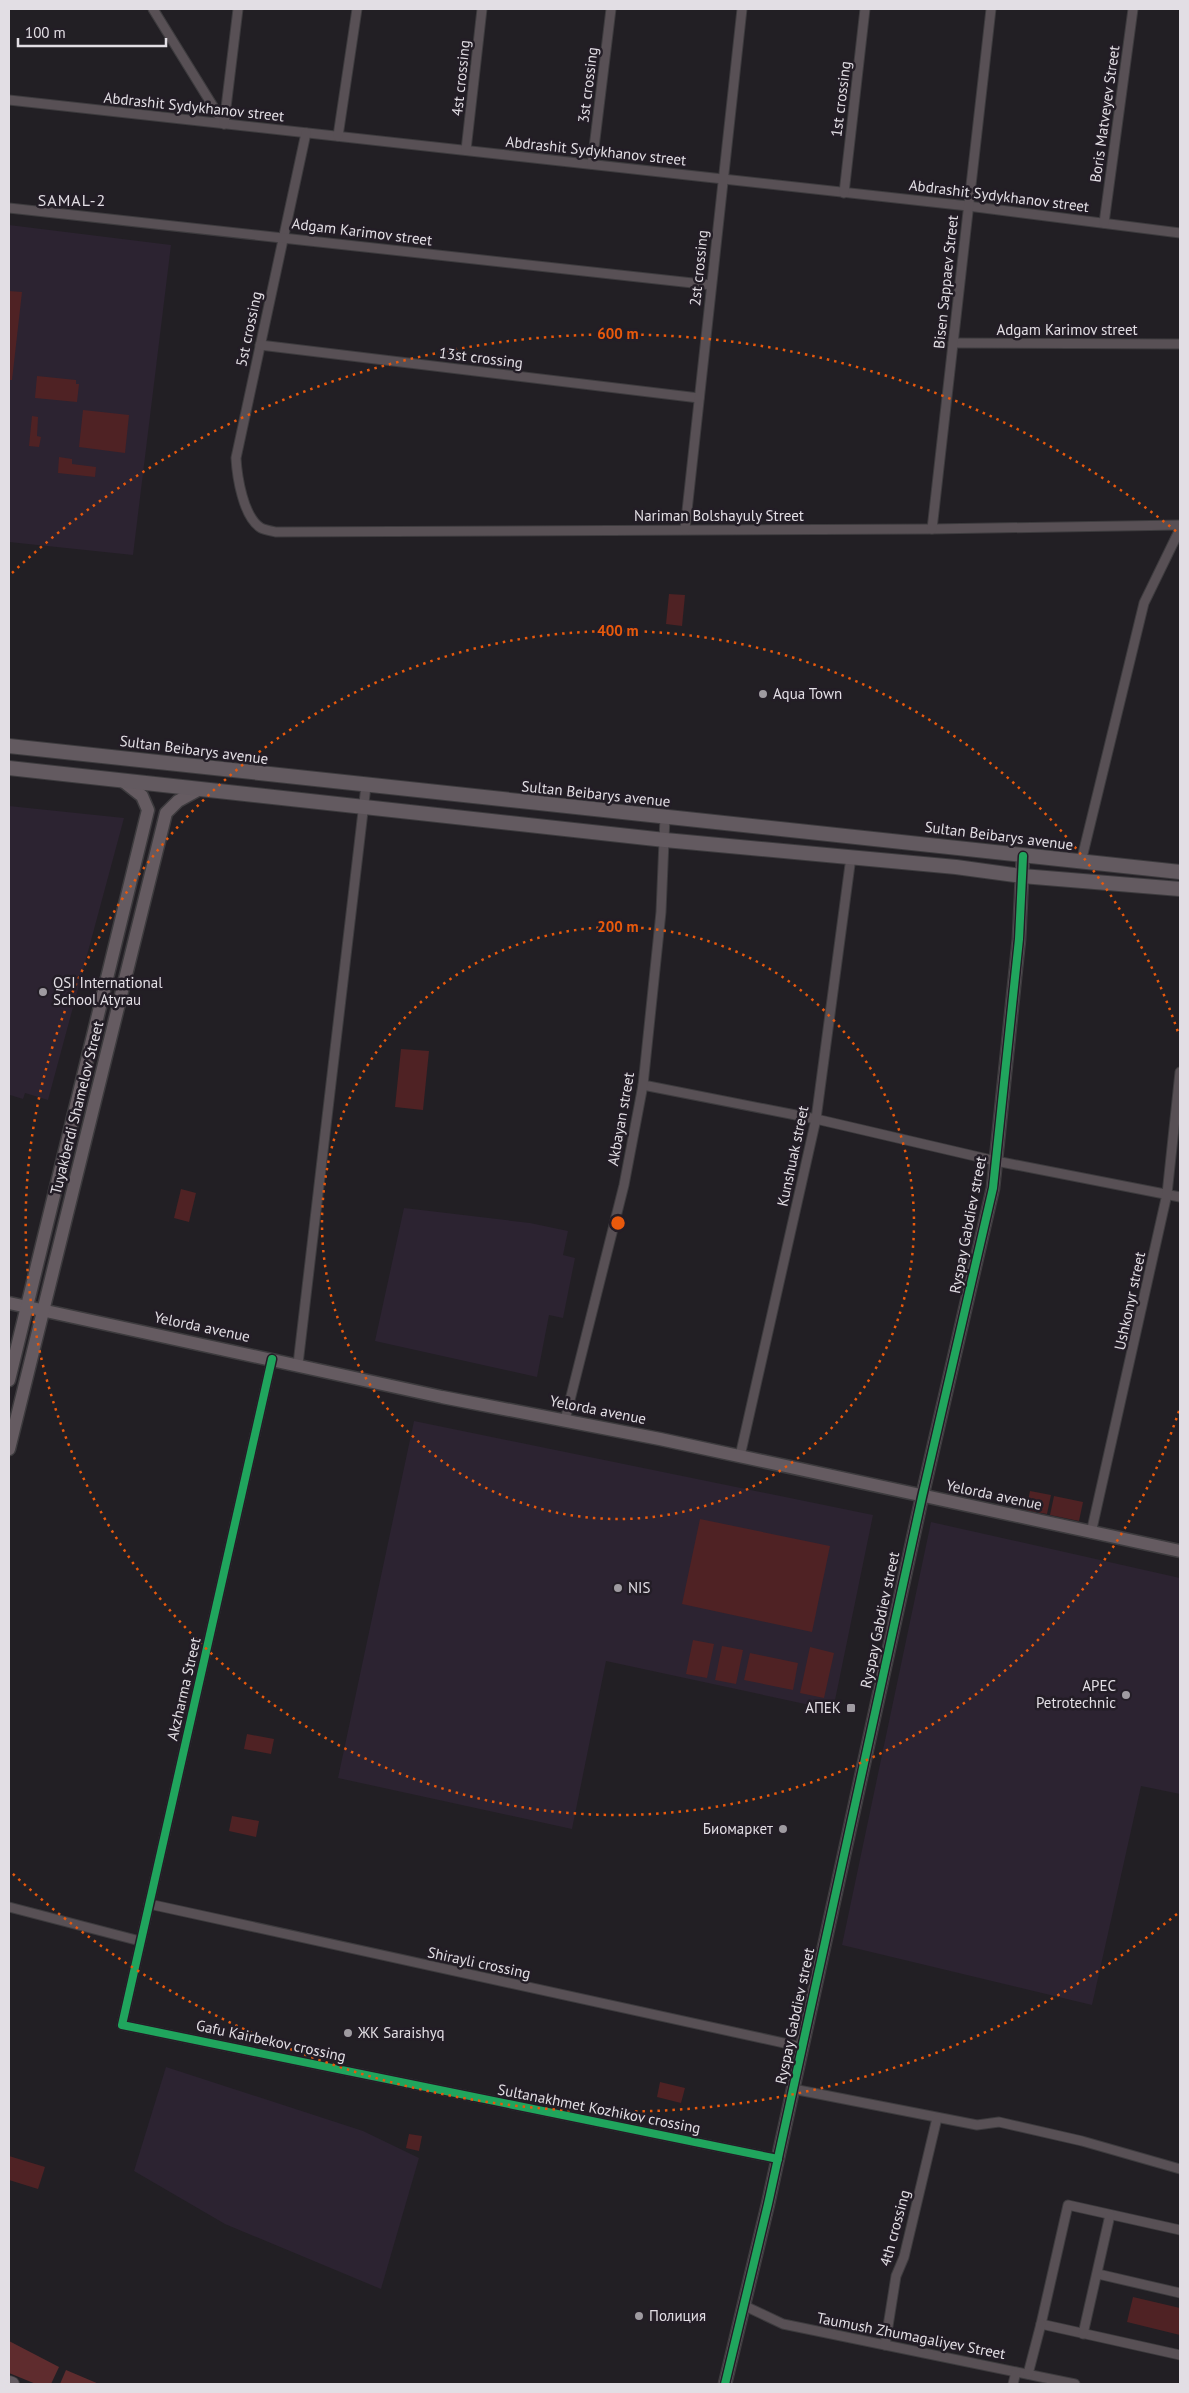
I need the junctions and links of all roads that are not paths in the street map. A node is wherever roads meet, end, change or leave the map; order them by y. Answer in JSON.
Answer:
{"nodes":[{"id":1,"x":153,"y":9,"type":"edge"},
{"id":2,"x":238,"y":9,"type":"edge"},
{"id":3,"x":357,"y":9,"type":"edge"},
{"id":4,"x":482,"y":9,"type":"edge"},
{"id":5,"x":611,"y":9,"type":"edge"},
{"id":6,"x":742,"y":9,"type":"edge"},
{"id":7,"x":865,"y":9,"type":"edge"},
{"id":8,"x":991,"y":9,"type":"edge"},
{"id":9,"x":1133,"y":9,"type":"edge"},
{"id":10,"x":9,"y":100,"type":"edge"},
{"id":11,"x":224,"y":124,"type":"junction"},
{"id":12,"x":306,"y":133,"type":"junction"},
{"id":13,"x":338,"y":136,"type":"junction"},
{"id":14,"x":466,"y":150,"type":"junction"},
{"id":15,"x":592,"y":164,"type":"junction"},
{"id":16,"x":723,"y":179,"type":"junction"},
{"id":17,"x":844,"y":193,"type":"junction"},
{"id":18,"x":968,"y":206,"type":"junction"},
{"id":19,"x":9,"y":208,"type":"edge"},
{"id":20,"x":1104,"y":223,"type":"junction"},
{"id":21,"x":1180,"y":233,"type":"edge"},
{"id":22,"x":282,"y":236,"type":"junction"},
{"id":23,"x":711,"y":285,"type":"junction"},
{"id":24,"x":953,"y":343,"type":"junction"},
{"id":25,"x":1180,"y":344,"type":"edge"},
{"id":26,"x":260,"y":345,"type":"junction"},
{"id":27,"x":699,"y":398,"type":"junction"},
{"id":28,"x":1180,"y":525,"type":"edge"},
{"id":29,"x":259,"y":527,"type":"joint"},
{"id":30,"x":685,"y":529,"type":"junction"},
{"id":31,"x":932,"y":529,"type":"junction"},
{"id":32,"x":1180,"y":529,"type":"edge"},
{"id":33,"x":9,"y":746,"type":"edge"},
{"id":34,"x":9,"y":768,"type":"edge"},
{"id":35,"x":123,"y":781,"type":"junction"},
{"id":36,"x":366,"y":786,"type":"junction"},
{"id":37,"x":198,"y":790,"type":"junction"},
{"id":38,"x":364,"y":807,"type":"junction"},
{"id":39,"x":665,"y":817,"type":"junction"},
{"id":40,"x":665,"y":840,"type":"junction"},
{"id":41,"x":1023,"y":856,"type":"junction"},
{"id":42,"x":851,"y":857,"type":"junction"},
{"id":43,"x":1081,"y":862,"type":"junction"},
{"id":44,"x":1180,"y":872,"type":"edge"},
{"id":45,"x":1022,"y":876,"type":"junction"},
{"id":46,"x":1180,"y":889,"type":"edge"},
{"id":47,"x":1180,"y":1072,"type":"edge"},
{"id":48,"x":643,"y":1085,"type":"junction"},
{"id":49,"x":816,"y":1119,"type":"junction"},
{"id":50,"x":996,"y":1161,"type":"junction"},
{"id":51,"x":1167,"y":1194,"type":"junction"},
{"id":52,"x":1180,"y":1198,"type":"edge"},
{"id":53,"x":9,"y":1303,"type":"edge"},
{"id":54,"x":27,"y":1307,"type":"junction"},
{"id":55,"x":44,"y":1311,"type":"junction"},
{"id":56,"x":272,"y":1359,"type":"junction"},
{"id":57,"x":298,"y":1364,"type":"junction"},
{"id":58,"x":9,"y":1380,"type":"edge"},
{"id":59,"x":564,"y":1420,"type":"junction"},
{"id":60,"x":9,"y":1449,"type":"edge"},
{"id":61,"x":740,"y":1456,"type":"junction"},
{"id":62,"x":922,"y":1497,"type":"junction"},
{"id":63,"x":1091,"y":1533,"type":"junction"},
{"id":64,"x":1180,"y":1551,"type":"edge"},
{"id":65,"x":149,"y":1904,"type":"junction"},
{"id":66,"x":9,"y":1907,"type":"edge"},
{"id":67,"x":140,"y":1942,"type":"junction"},
{"id":68,"x":122,"y":2025,"type":"joint"},
{"id":69,"x":802,"y":2047,"type":"junction"},
{"id":70,"x":415,"y":2085,"type":"joint"},
{"id":71,"x":793,"y":2088,"type":"junction"},
{"id":72,"x":936,"y":2118,"type":"junction"},
{"id":73,"x":778,"y":2159,"type":"junction"},
{"id":74,"x":1180,"y":2169,"type":"edge"},
{"id":75,"x":1110,"y":2215,"type":"junction"},
{"id":76,"x":1180,"y":2230,"type":"edge"},
{"id":77,"x":1098,"y":2274,"type":"junction"},
{"id":78,"x":1180,"y":2293,"type":"edge"},
{"id":79,"x":745,"y":2306,"type":"junction"},
{"id":80,"x":1041,"y":2324,"type":"junction"},
{"id":81,"x":1083,"y":2334,"type":"junction"},
{"id":82,"x":885,"y":2345,"type":"junction"},
{"id":83,"x":1180,"y":2355,"type":"edge"},
{"id":84,"x":1016,"y":2372,"type":"junction"},
{"id":85,"x":1028,"y":2374,"type":"junction"},
{"id":86,"x":725,"y":2384,"type":"edge"},
{"id":87,"x":1013,"y":2384,"type":"edge"},
{"id":88,"x":1075,"y":2384,"type":"edge"}],
"edges":[{"from":1,"to":11,"type":"street"},
{"from":2,"to":11,"type":"street"},
{"from":3,"to":13,"type":"street"},
{"from":4,"to":14,"type":"street","name":"4st crossing"},
{"from":5,"to":15,"type":"street","name":"3st crossing"},
{"from":6,"to":16,"type":"street","name":"2st crossing"},
{"from":7,"to":17,"type":"street","name":"1st crossing"},
{"from":8,"to":18,"type":"street","name":"Bisen Sappaev Street"},
{"from":9,"to":20,"type":"street","name":"Boris Matveyev Street"},
{"from":10,"to":11,"type":"street","name":"Abdrashit Sydykhanov street"},
{"from":11,"to":12,"type":"street","name":"Abdrashit Sydykhanov street"},
{"from":12,"to":13,"type":"street","name":"Abdrashit Sydykhanov street"},
{"from":12,"to":22,"type":"street","name":"5st crossing"},
{"from":13,"to":14,"type":"street","name":"Abdrashit Sydykhanov street"},
{"from":14,"to":15,"type":"street","name":"Abdrashit Sydykhanov street"},
{"from":15,"to":16,"type":"street","name":"Abdrashit Sydykhanov street"},
{"from":16,"to":17,"type":"street","name":"Abdrashit Sydykhanov street"},
{"from":16,"to":23,"type":"street","name":"2st crossing"},
{"from":17,"to":18,"type":"street","name":"Abdrashit Sydykhanov street"},
{"from":18,"to":20,"type":"street","name":"Abdrashit Sydykhanov street"},
{"from":18,"to":24,"type":"street","name":"Bisen Sappaev Street"},
{"from":19,"to":22,"type":"street","name":"Adgam Karimov street"},
{"from":20,"to":21,"type":"street","name":"Abdrashit Sydykhanov street"},
{"from":22,"to":23,"type":"street","name":"Adgam Karimov street"},
{"from":22,"to":26,"type":"street","name":"5st crossing"},
{"from":23,"to":27,"type":"street","name":"2st crossing"},
{"from":24,"to":25,"type":"street","name":"Adgam Karimov street"},
{"from":24,"to":31,"type":"street","name":"Bisen Sappaev Street"},
{"from":26,"to":27,"type":"street","name":"13st crossing"},
{"from":26,"to":29,"type":"street","name":"5st crossing"},
{"from":27,"to":30,"type":"street","name":"2st crossing"},
{"from":28,"to":31,"type":"street","name":"Nariman Bolshayuly Street"},
{"from":29,"to":30,"type":"street","name":"Nariman Bolshayuly Street"},
{"from":30,"to":31,"type":"street","name":"Nariman Bolshayuly Street"},
{"from":32,"to":43,"type":"street"},
{"from":33,"to":36,"type":"main road","name":"Sultan Beibarys avenue"},
{"from":34,"to":35,"type":"main road"},
{"from":35,"to":37,"type":"main road"},
{"from":35,"to":54,"type":"street","name":"Tuyakberdi Shamelov Street"},
{"from":36,"to":38,"type":"street"},
{"from":36,"to":39,"type":"main road","name":"Sultan Beibarys avenue"},
{"from":37,"to":38,"type":"main road"},
{"from":37,"to":55,"type":"street","name":"Tuyakberdi Shamelov Street"},
{"from":38,"to":40,"type":"main road"},
{"from":38,"to":57,"type":"street"},
{"from":39,"to":40,"type":"street","name":"Akbayan street"},
{"from":39,"to":41,"type":"main road","name":"Sultan Beibarys avenue"},
{"from":40,"to":42,"type":"main road"},
{"from":40,"to":48,"type":"street","name":"Akbayan street"},
{"from":41,"to":43,"type":"main road","name":"Sultan Beibarys avenue"},
{"from":41,"to":45,"type":"street","name":"Ryspay Gabdiev street"},
{"from":42,"to":45,"type":"main road"},
{"from":42,"to":49,"type":"street","name":"Kunshuak street"},
{"from":43,"to":44,"type":"main road","name":"Sultan Beibarys avenue"},
{"from":45,"to":46,"type":"main road"},
{"from":45,"to":50,"type":"street","name":"Ryspay Gabdiev street"},
{"from":47,"to":51,"type":"street","name":"Ushkonyr street"},
{"from":48,"to":49,"type":"street"},
{"from":48,"to":59,"type":"street","name":"Akbayan street"},
{"from":49,"to":50,"type":"street"},
{"from":49,"to":61,"type":"street","name":"Kunshuak street"},
{"from":50,"to":51,"type":"street"},
{"from":50,"to":62,"type":"street","name":"Ryspay Gabdiev street"},
{"from":51,"to":52,"type":"street"},
{"from":51,"to":63,"type":"street","name":"Ushkonyr street"},
{"from":53,"to":54,"type":"street","name":"Yelorda avenue"},
{"from":54,"to":55,"type":"street","name":"Yelorda avenue"},
{"from":54,"to":58,"type":"street","name":"Tuyakberdi Shamelov Street"},
{"from":55,"to":56,"type":"street","name":"Yelorda avenue"},
{"from":55,"to":60,"type":"street","name":"Tuyakberdi Shamelov Street"},
{"from":56,"to":57,"type":"street","name":"Yelorda avenue"},
{"from":56,"to":65,"type":"street","name":"Akzharma Street"},
{"from":57,"to":59,"type":"street","name":"Yelorda avenue"},
{"from":59,"to":61,"type":"street","name":"Yelorda avenue"},
{"from":61,"to":62,"type":"street","name":"Yelorda avenue"},
{"from":62,"to":63,"type":"street","name":"Yelorda avenue"},
{"from":62,"to":69,"type":"street","name":"Ryspay Gabdiev street"},
{"from":63,"to":64,"type":"street","name":"Yelorda avenue"},
{"from":65,"to":67,"type":"street","name":"Akzharma Street"},
{"from":65,"to":69,"type":"street","name":"Shirayli crossing"},
{"from":66,"to":67,"type":"street"},
{"from":67,"to":68,"type":"street","name":"Akzharma Street"},
{"from":68,"to":70,"type":"street","name":"Gafu Kairbekov crossing"},
{"from":69,"to":71,"type":"street","name":"Ryspay Gabdiev street"},
{"from":70,"to":73,"type":"street","name":"Sultanakhmet Kozhikov crossing"},
{"from":71,"to":72,"type":"street"},
{"from":71,"to":73,"type":"street","name":"Ryspay Gabdiev street"},
{"from":72,"to":74,"type":"street"},
{"from":72,"to":82,"type":"street","name":"4th crossing"},
{"from":73,"to":79,"type":"street","name":"Ryspay Gabdiev street"},
{"from":75,"to":76,"type":"street"},
{"from":75,"to":77,"type":"street"},
{"from":75,"to":80,"type":"street"},
{"from":77,"to":78,"type":"street"},
{"from":77,"to":81,"type":"street"},
{"from":79,"to":82,"type":"street","name":"Taumush Zhumagaliyev Street"},
{"from":79,"to":86,"type":"street","name":"Ryspay Gabdiev street"},
{"from":80,"to":81,"type":"street"},
{"from":80,"to":85,"type":"street"},
{"from":81,"to":83,"type":"street"},
{"from":82,"to":84,"type":"street","name":"Taumush Zhumagaliyev Street"},
{"from":84,"to":85,"type":"street","name":"Taumush Zhumagaliyev Street"},
{"from":84,"to":87,"type":"street"},
{"from":85,"to":88,"type":"street","name":"Taumush Zhumagaliyev Street"}]}
